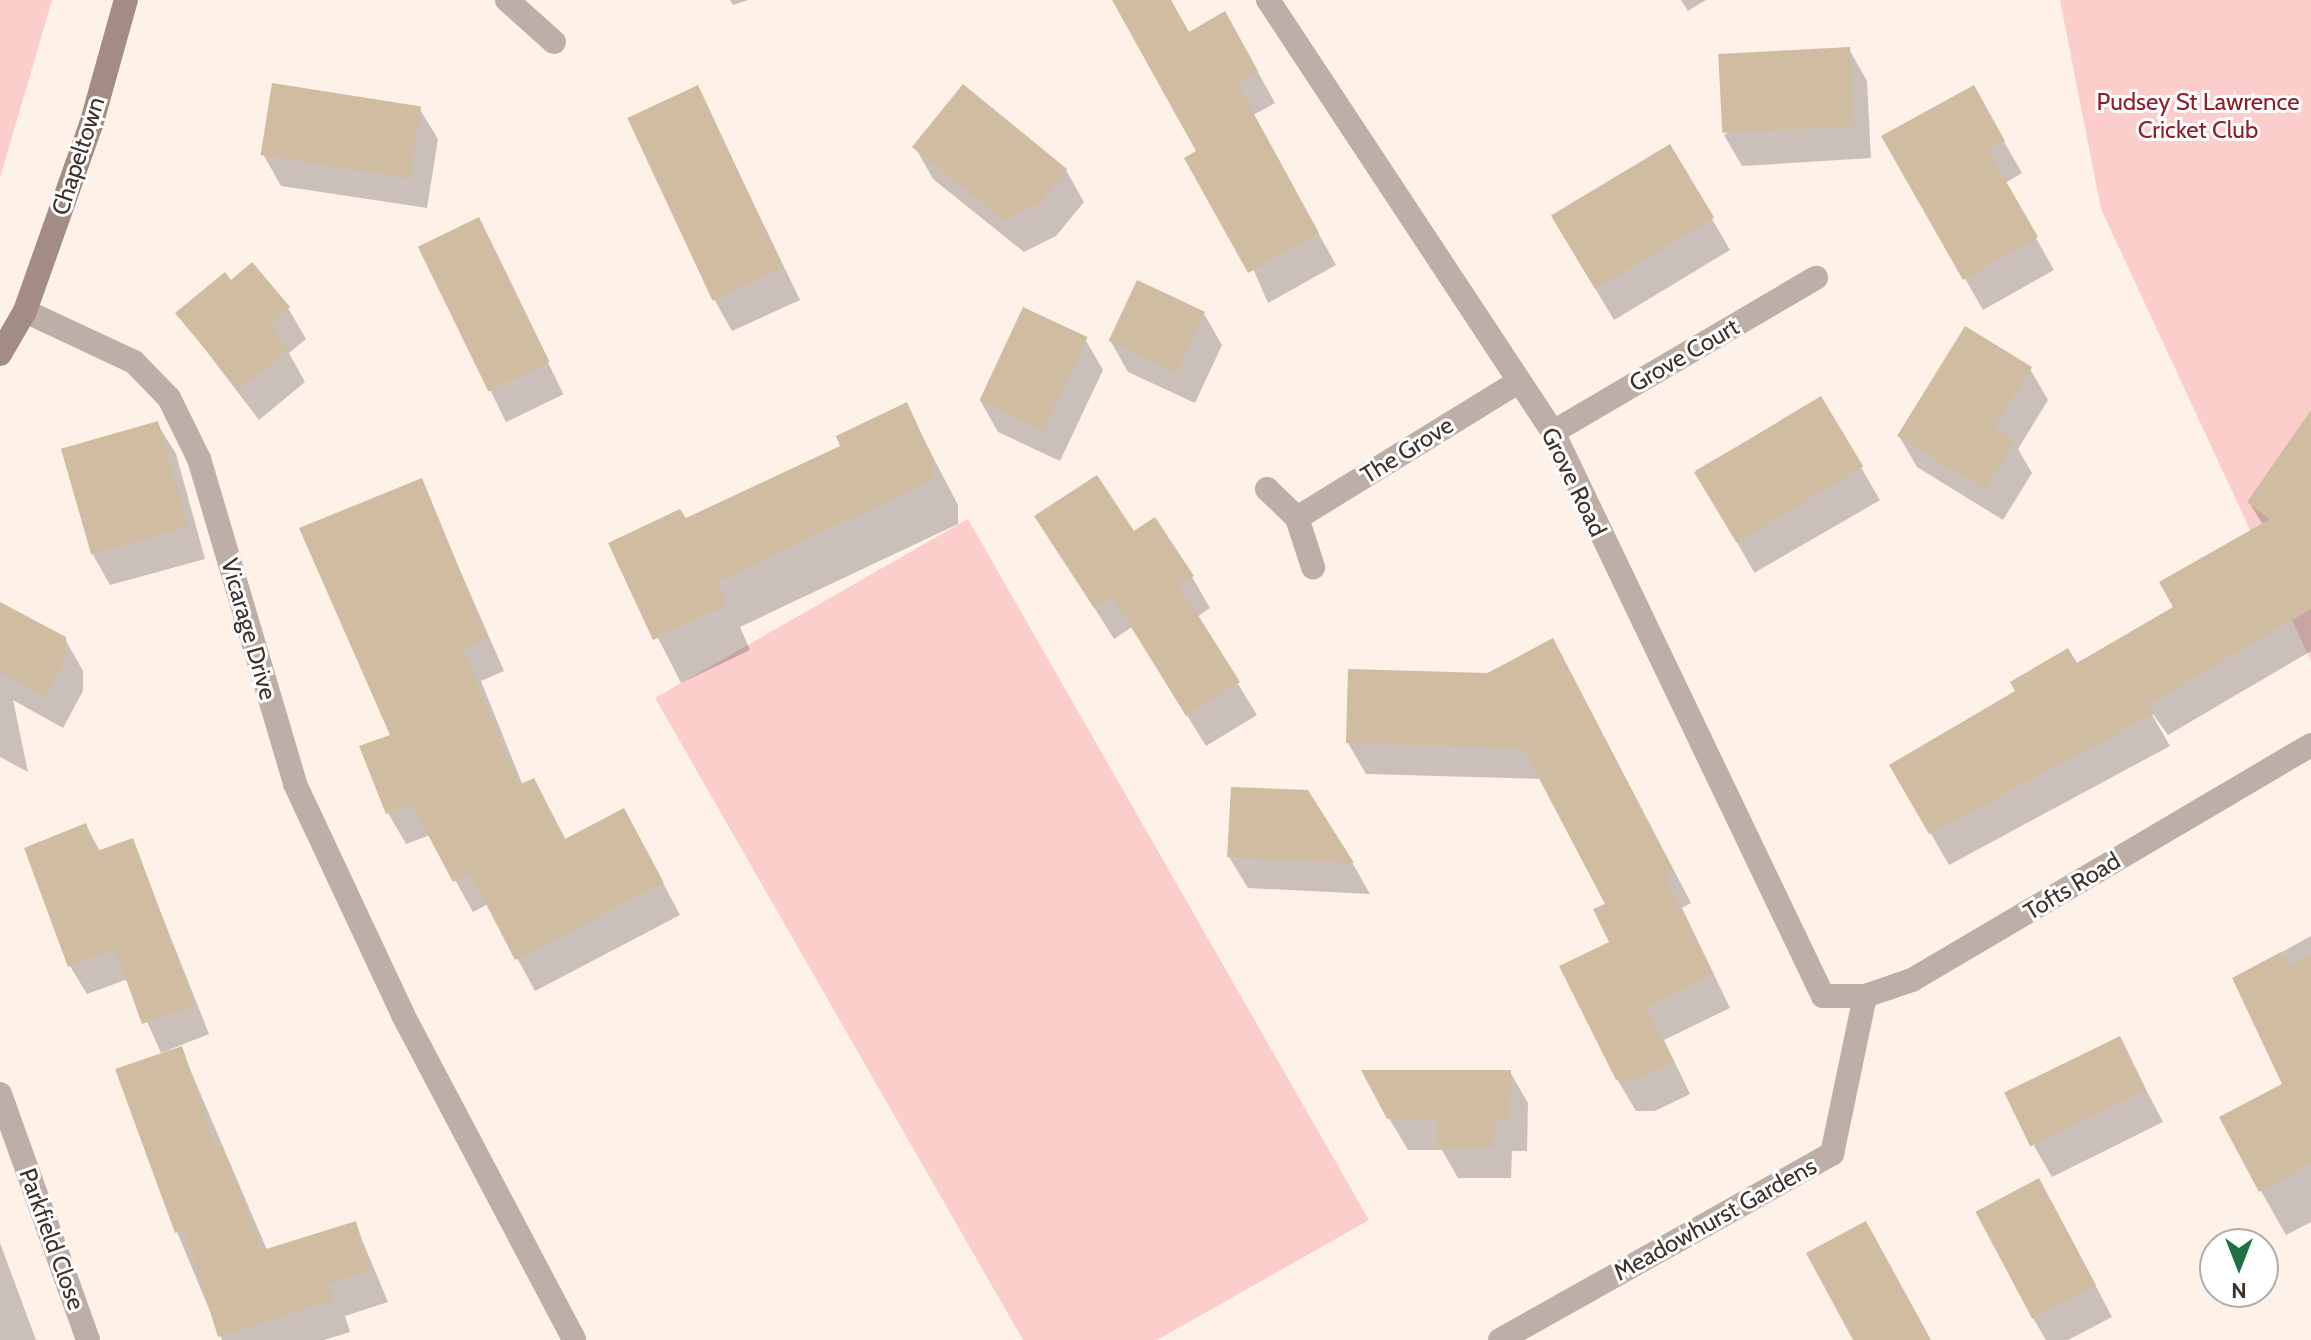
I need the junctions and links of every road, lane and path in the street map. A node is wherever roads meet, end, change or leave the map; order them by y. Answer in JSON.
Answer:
{"nodes":[{"id":1,"x":126,"y":0,"type":"edge"},
{"id":2,"x":507,"y":0,"type":"edge"},
{"id":3,"x":1268,"y":0,"type":"edge"},
{"id":4,"x":554,"y":42,"type":"dead end"},
{"id":5,"x":1816,"y":278,"type":"dead end"},
{"id":6,"x":25,"y":311,"type":"junction"},
{"id":7,"x":0,"y":354,"type":"edge"},
{"id":8,"x":1518,"y":382,"type":"junction"},
{"id":9,"x":1553,"y":432,"type":"junction"},
{"id":10,"x":1267,"y":489,"type":"dead end"},
{"id":11,"x":1297,"y":518,"type":"junction"},
{"id":12,"x":1313,"y":567,"type":"dead end"},
{"id":13,"x":2311,"y":745,"type":"edge"},
{"id":14,"x":1823,"y":996,"type":"joint"},
{"id":15,"x":1865,"y":996,"type":"junction"},
{"id":16,"x":0,"y":1094,"type":"edge"},
{"id":17,"x":88,"y":1340,"type":"edge"},
{"id":18,"x":574,"y":1340,"type":"edge"},
{"id":19,"x":1500,"y":1340,"type":"edge"}],
"edges":[{"from":1,"to":6,"type":"main road","name":"Chapeltown"},
{"from":2,"to":4,"type":"street"},
{"from":3,"to":8,"type":"street","name":"Grove Road"},
{"from":5,"to":9,"type":"street","name":"Grove Court"},
{"from":6,"to":7,"type":"main road","name":"Chapeltown"},
{"from":6,"to":18,"type":"street","name":"Vicarage Drive"},
{"from":8,"to":9,"type":"street","name":"Grove Road"},
{"from":8,"to":11,"type":"street","name":"The Grove"},
{"from":9,"to":14,"type":"street","name":"Grove Road"},
{"from":10,"to":11,"type":"street"},
{"from":11,"to":12,"type":"street"},
{"from":13,"to":15,"type":"street","name":"Tofts Road"},
{"from":14,"to":15,"type":"street","name":"Tofts Road"},
{"from":15,"to":19,"type":"street","name":"Meadowhurst Gardens"},
{"from":16,"to":17,"type":"street","name":"Parkfield Close"}]}
